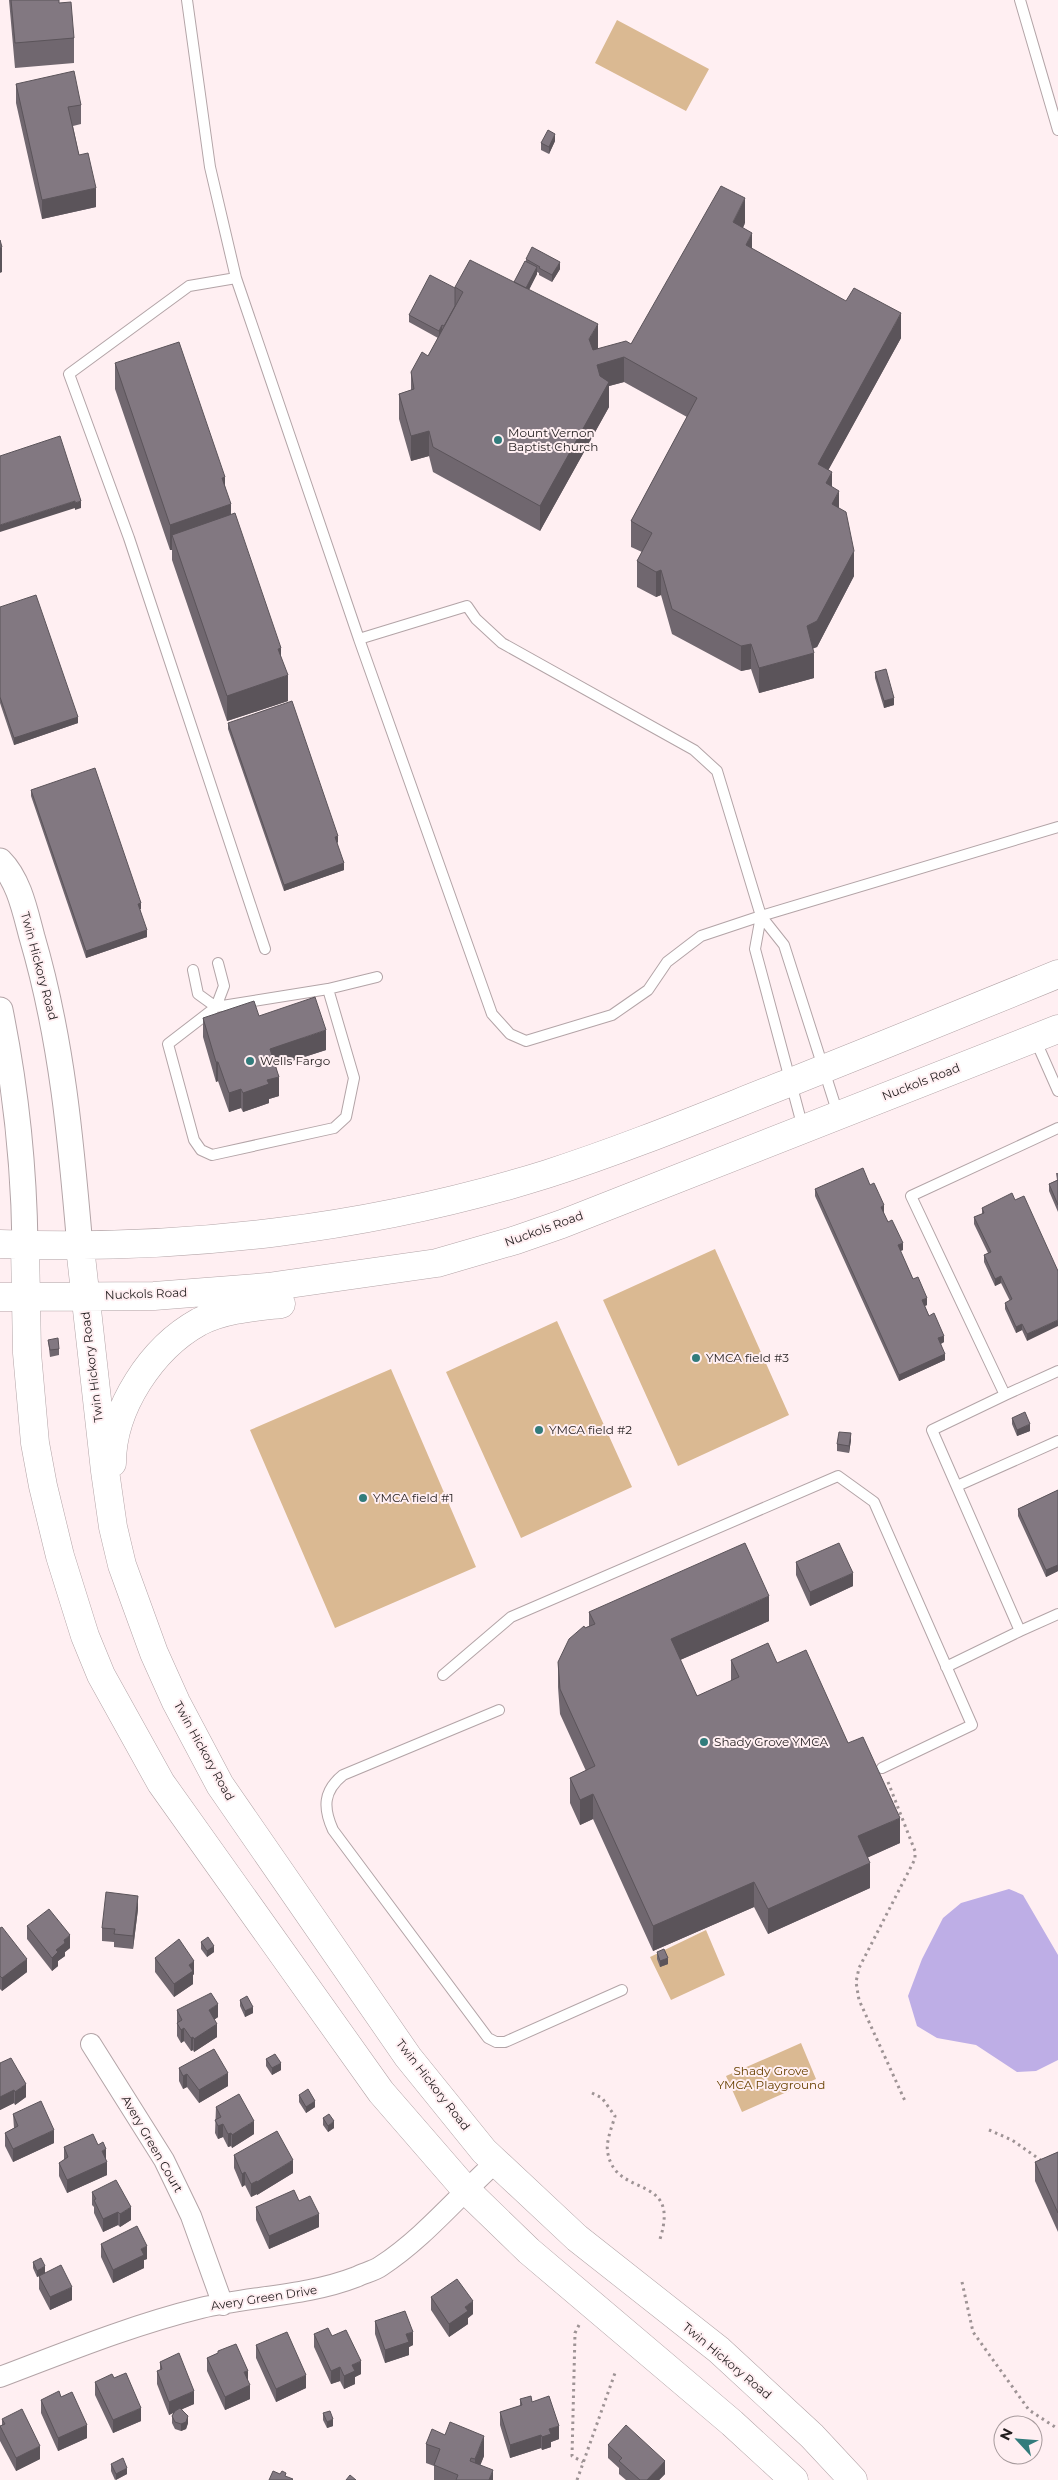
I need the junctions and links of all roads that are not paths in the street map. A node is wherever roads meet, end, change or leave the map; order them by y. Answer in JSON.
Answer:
{"nodes":[{"id":1,"x":187,"y":0,"type":"edge"},
{"id":2,"x":1020,"y":0,"type":"edge"},
{"id":3,"x":1058,"y":130,"type":"edge"},
{"id":4,"x":236,"y":278,"type":"junction"},
{"id":5,"x":359,"y":639,"type":"junction"},
{"id":6,"x":1058,"y":827,"type":"edge"},
{"id":7,"x":0,"y":861,"type":"edge"},
{"id":8,"x":761,"y":916,"type":"junction"},
{"id":9,"x":265,"y":948,"type":"dead end"},
{"id":10,"x":218,"y":963,"type":"dead end"},
{"id":11,"x":193,"y":970,"type":"dead end"},
{"id":12,"x":1058,"y":974,"type":"edge"},
{"id":13,"x":376,"y":978,"type":"dead end"},
{"id":14,"x":328,"y":989,"type":"junction"},
{"id":15,"x":216,"y":1007,"type":"junction"},
{"id":16,"x":0,"y":1010,"type":"edge"},
{"id":17,"x":1046,"y":1033,"type":"edge"},
{"id":18,"x":823,"y":1070,"type":"junction"},
{"id":19,"x":790,"y":1082,"type":"junction"},
{"id":20,"x":1058,"y":1092,"type":"edge"},
{"id":21,"x":838,"y":1115,"type":"junction"},
{"id":22,"x":803,"y":1128,"type":"junction"},
{"id":23,"x":1058,"y":1128,"type":"edge"},
{"id":24,"x":13,"y":1245,"type":"edge"},
{"id":25,"x":80,"y":1246,"type":"junction"},
{"id":26,"x":437,"y":1263,"type":"junction"},
{"id":27,"x":84,"y":1296,"type":"junction"},
{"id":28,"x":13,"y":1297,"type":"edge"},
{"id":29,"x":1058,"y":1371,"type":"edge"},
{"id":30,"x":1005,"y":1395,"type":"junction"},
{"id":31,"x":1058,"y":1441,"type":"edge"},
{"id":32,"x":957,"y":1486,"type":"junction"},
{"id":33,"x":113,"y":1527,"type":"junction"},
{"id":34,"x":1058,"y":1614,"type":"edge"},
{"id":35,"x":1020,"y":1631,"type":"junction"},
{"id":36,"x":946,"y":1667,"type":"junction"},
{"id":37,"x":444,"y":1675,"type":"dead end"},
{"id":38,"x":499,"y":1710,"type":"dead end"},
{"id":39,"x":882,"y":1768,"type":"road end"},
{"id":40,"x":622,"y":1990,"type":"dead end"},
{"id":41,"x":92,"y":2044,"type":"dead end"},
{"id":42,"x":496,"y":2162,"type":"junction"},
{"id":43,"x":466,"y":2190,"type":"junction"},
{"id":44,"x":224,"y":2305,"type":"junction"},
{"id":45,"x":0,"y":2377,"type":"edge"},
{"id":46,"x":794,"y":2480,"type":"edge"},
{"id":47,"x":853,"y":2480,"type":"edge"}],
"edges":[{"from":1,"to":4,"type":"lane"},
{"from":2,"to":3,"type":"lane"},
{"from":4,"to":5,"type":"lane"},
{"from":4,"to":9,"type":"lane"},
{"from":5,"to":8,"type":"lane"},
{"from":5,"to":8,"type":"lane"},
{"from":6,"to":8,"type":"lane"},
{"from":7,"to":25,"type":"street","name":"Twin Hickory Road"},
{"from":8,"to":18,"type":"lane"},
{"from":8,"to":19,"type":"lane"},
{"from":10,"to":15,"type":"lane"},
{"from":11,"to":15,"type":"lane"},
{"from":12,"to":18,"type":"main road"},
{"from":13,"to":14,"type":"lane"},
{"from":14,"to":15,"type":"lane"},
{"from":14,"to":15,"type":"lane"},
{"from":16,"to":24,"type":"street"},
{"from":17,"to":20,"type":"lane"},
{"from":17,"to":21,"type":"main road","name":"Nuckols Road"},
{"from":18,"to":19,"type":"main road"},
{"from":18,"to":21,"type":"lane"},
{"from":19,"to":22,"type":"lane"},
{"from":19,"to":25,"type":"main road"},
{"from":21,"to":22,"type":"main road","name":"Nuckols Road"},
{"from":22,"to":26,"type":"main road","name":"Nuckols Road"},
{"from":23,"to":30,"type":"lane"},
{"from":24,"to":25,"type":"main road"},
{"from":24,"to":28,"type":"main road"},
{"from":25,"to":27,"type":"main road","name":"Twin Hickory Road"},
{"from":26,"to":27,"type":"main road","name":"Nuckols Road"},
{"from":26,"to":33,"type":"main road"},
{"from":27,"to":28,"type":"main road","name":"Nuckols Road"},
{"from":27,"to":33,"type":"main road","name":"Twin Hickory Road"},
{"from":28,"to":43,"type":"main road"},
{"from":29,"to":30,"type":"lane"},
{"from":30,"to":32,"type":"lane"},
{"from":31,"to":32,"type":"lane"},
{"from":32,"to":35,"type":"lane"},
{"from":33,"to":42,"type":"main road","name":"Twin Hickory Road"},
{"from":34,"to":35,"type":"lane"},
{"from":35,"to":36,"type":"lane"},
{"from":36,"to":37,"type":"lane"},
{"from":36,"to":39,"type":"lane"},
{"from":38,"to":40,"type":"lane"},
{"from":41,"to":44,"type":"street","name":"Avery Green Court"},
{"from":42,"to":43,"type":"street","name":"Avery Green Drive"},
{"from":42,"to":47,"type":"main road","name":"Twin Hickory Road"},
{"from":43,"to":44,"type":"street","name":"Avery Green Drive"},
{"from":43,"to":46,"type":"main road"},
{"from":44,"to":45,"type":"street","name":"Avery Green Drive"}]}
